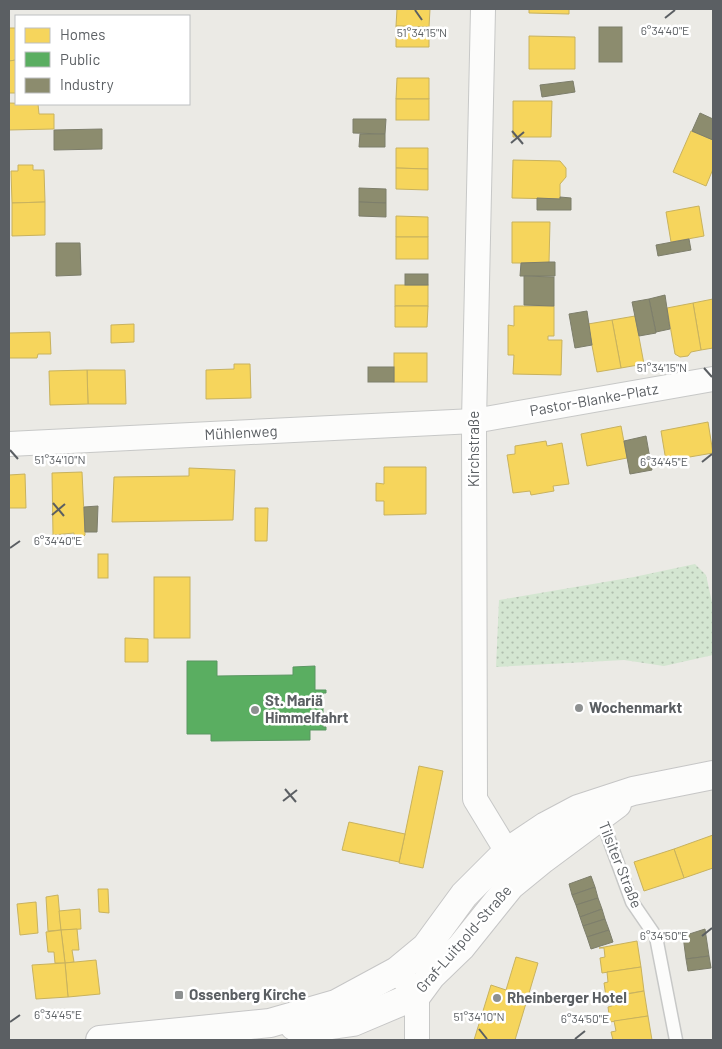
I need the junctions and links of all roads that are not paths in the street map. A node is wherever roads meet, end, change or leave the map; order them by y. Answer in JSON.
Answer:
{"nodes":[{"id":1,"x":483,"y":9,"type":"edge"},
{"id":2,"x":713,"y":380,"type":"edge"},
{"id":3,"x":474,"y":421,"type":"junction"},
{"id":4,"x":9,"y":444,"type":"edge"},
{"id":5,"x":713,"y":775,"type":"edge"},
{"id":6,"x":598,"y":810,"type":"junction"},
{"id":7,"x":507,"y":852,"type":"junction"},
{"id":8,"x":522,"y":876,"type":"junction"},
{"id":9,"x":397,"y":972,"type":"junction"},
{"id":10,"x":417,"y":995,"type":"junction"},
{"id":11,"x":270,"y":1022,"type":"junction"},
{"id":12,"x":100,"y":1040,"type":"edge"},
{"id":13,"x":417,"y":1040,"type":"edge"},
{"id":14,"x":676,"y":1040,"type":"edge"}],
"edges":[{"from":1,"to":3,"type":"street","name":"Kirchstraße"},
{"from":2,"to":3,"type":"street","name":"Pastor-Blanke-Platz"},
{"from":3,"to":4,"type":"street","name":"Mühlenweg"},
{"from":3,"to":7,"type":"street","name":"Kirchstraße"},
{"from":5,"to":6,"type":"street","name":"Graf-Luitpold-Straße"},
{"from":6,"to":7,"type":"street","name":"Graf-Luitpold-Straße"},
{"from":6,"to":8,"type":"street","name":"Graf-Luitpold-Straße"},
{"from":6,"to":14,"type":"lane","name":"Tilsiter Straße"},
{"from":7,"to":8,"type":"street","name":"Kirchstraße"},
{"from":7,"to":9,"type":"street","name":"Graf-Luitpold-Straße"},
{"from":8,"to":10,"type":"street","name":"Graf-Luitpold-Straße"},
{"from":9,"to":10,"type":"street"},
{"from":9,"to":11,"type":"street","name":"Graf-Luitpold-Straße"},
{"from":10,"to":11,"type":"street","name":"Graf-Luitpold-Straße"},
{"from":10,"to":13,"type":"street"},
{"from":11,"to":12,"type":"street","name":"Graf-Luitpold-Straße"}]}
